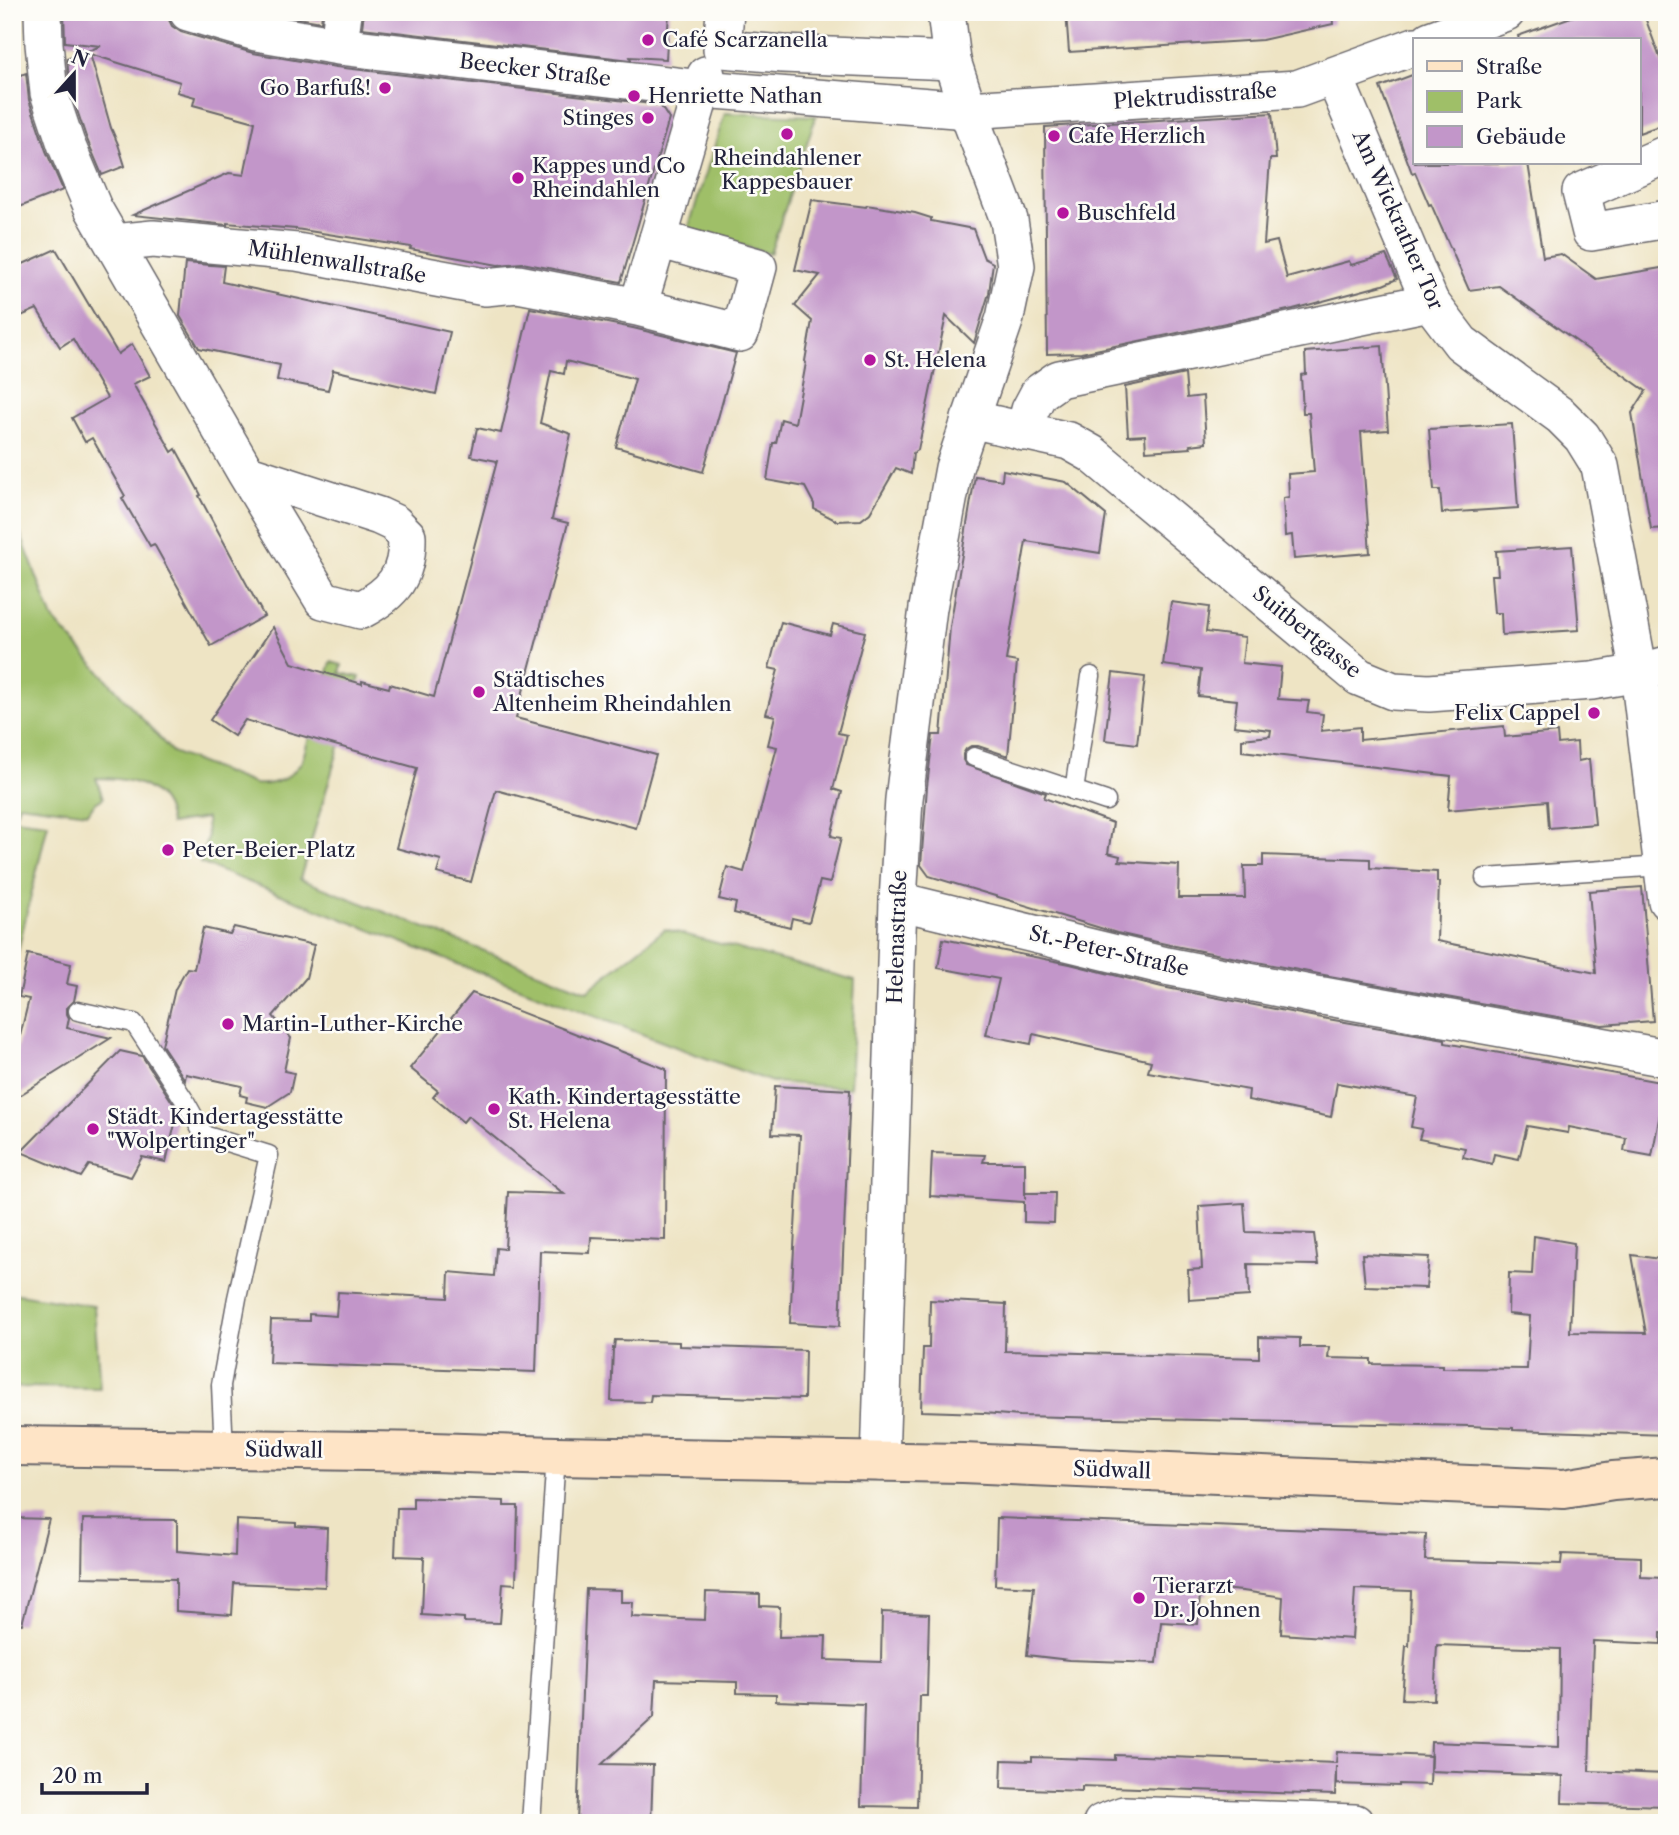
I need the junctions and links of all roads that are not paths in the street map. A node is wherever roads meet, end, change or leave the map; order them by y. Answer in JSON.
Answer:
{"nodes":[{"id":1,"x":43,"y":12,"type":"edge"},
{"id":2,"x":188,"y":12,"type":"edge"},
{"id":3,"x":725,"y":12,"type":"edge"},
{"id":4,"x":946,"y":12,"type":"edge"},
{"id":5,"x":1506,"y":12,"type":"edge"},
{"id":6,"x":341,"y":29,"type":"edge"},
{"id":7,"x":1435,"y":38,"type":"edge"},
{"id":8,"x":1413,"y":47,"type":"edge"},
{"id":9,"x":952,"y":61,"type":"junction"},
{"id":10,"x":1334,"y":76,"type":"junction"},
{"id":11,"x":704,"y":82,"type":"junction"},
{"id":12,"x":968,"y":110,"type":"junction"},
{"id":13,"x":1667,"y":154,"type":"edge"},
{"id":14,"x":1667,"y":219,"type":"edge"},
{"id":15,"x":658,"y":239,"type":"junction"},
{"id":16,"x":114,"y":243,"type":"junction"},
{"id":17,"x":1430,"y":302,"type":"junction"},
{"id":18,"x":638,"y":307,"type":"junction"},
{"id":19,"x":970,"y":419,"type":"junction"},
{"id":20,"x":1024,"y":432,"type":"junction"},
{"id":21,"x":246,"y":473,"type":"dead end"},
{"id":22,"x":1653,"y":669,"type":"edge"},
{"id":23,"x":1091,"y":676,"type":"dead end"},
{"id":24,"x":974,"y":757,"type":"dead end"},
{"id":25,"x":1074,"y":791,"type":"junction"},
{"id":26,"x":1106,"y":801,"type":"dead end"},
{"id":27,"x":1485,"y":878,"type":"dead end"},
{"id":28,"x":1665,"y":884,"type":"edge"},
{"id":29,"x":898,"y":901,"type":"junction"},
{"id":30,"x":78,"y":1011,"type":"dead end"},
{"id":31,"x":1667,"y":1058,"type":"edge"},
{"id":32,"x":12,"y":1446,"type":"edge"},
{"id":33,"x":224,"y":1450,"type":"junction"},
{"id":34,"x":556,"y":1456,"type":"junction"},
{"id":35,"x":880,"y":1462,"type":"junction"},
{"id":36,"x":1667,"y":1477,"type":"edge"},
{"id":37,"x":1333,"y":1822,"type":"edge"},
{"id":38,"x":531,"y":1823,"type":"edge"},
{"id":39,"x":1102,"y":1823,"type":"edge"}],
"edges":[{"from":1,"to":16,"type":"street"},
{"from":2,"to":6,"type":"street","name":"Beecker Straße"},
{"from":3,"to":9,"type":"street"},
{"from":4,"to":9,"type":"street","name":"Helenastraße"},
{"from":5,"to":7,"type":"street"},
{"from":6,"to":11,"type":"street","name":"Beecker Straße"},
{"from":8,"to":10,"type":"street","name":"Plektrudisstraße"},
{"from":9,"to":12,"type":"street","name":"Helenastraße"},
{"from":10,"to":12,"type":"street","name":"Plektrudisstraße"},
{"from":10,"to":17,"type":"street","name":"Am Wickrather Tor"},
{"from":11,"to":12,"type":"street","name":"Beecker Straße"},
{"from":11,"to":15,"type":"street"},
{"from":12,"to":19,"type":"street","name":"Helenastraße"},
{"from":13,"to":14,"type":"street"},
{"from":15,"to":18,"type":"street"},
{"from":15,"to":18,"type":"street","name":"Mühlenwallstraße"},
{"from":16,"to":18,"type":"street","name":"Mühlenwallstraße"},
{"from":16,"to":21,"type":"street"},
{"from":17,"to":20,"type":"street"},
{"from":17,"to":22,"type":"street","name":"Am Wickrather Tor"},
{"from":19,"to":20,"type":"street","name":"Suitbertgasse"},
{"from":19,"to":29,"type":"street","name":"Helenastraße"},
{"from":20,"to":22,"type":"street","name":"Suitbertgasse"},
{"from":22,"to":28,"type":"street","name":"Am Wickrather Tor"},
{"from":23,"to":25,"type":"lane"},
{"from":24,"to":25,"type":"lane"},
{"from":25,"to":26,"type":"lane"},
{"from":27,"to":28,"type":"lane"},
{"from":29,"to":31,"type":"street","name":"St.-Peter-Straße"},
{"from":29,"to":35,"type":"street","name":"Helenastraße"},
{"from":30,"to":33,"type":"lane"},
{"from":32,"to":33,"type":"street","name":"Südwall"},
{"from":33,"to":34,"type":"street","name":"Südwall"},
{"from":34,"to":35,"type":"street","name":"Südwall"},
{"from":34,"to":38,"type":"lane"},
{"from":35,"to":36,"type":"street","name":"Südwall"},
{"from":37,"to":39,"type":"street"}]}
